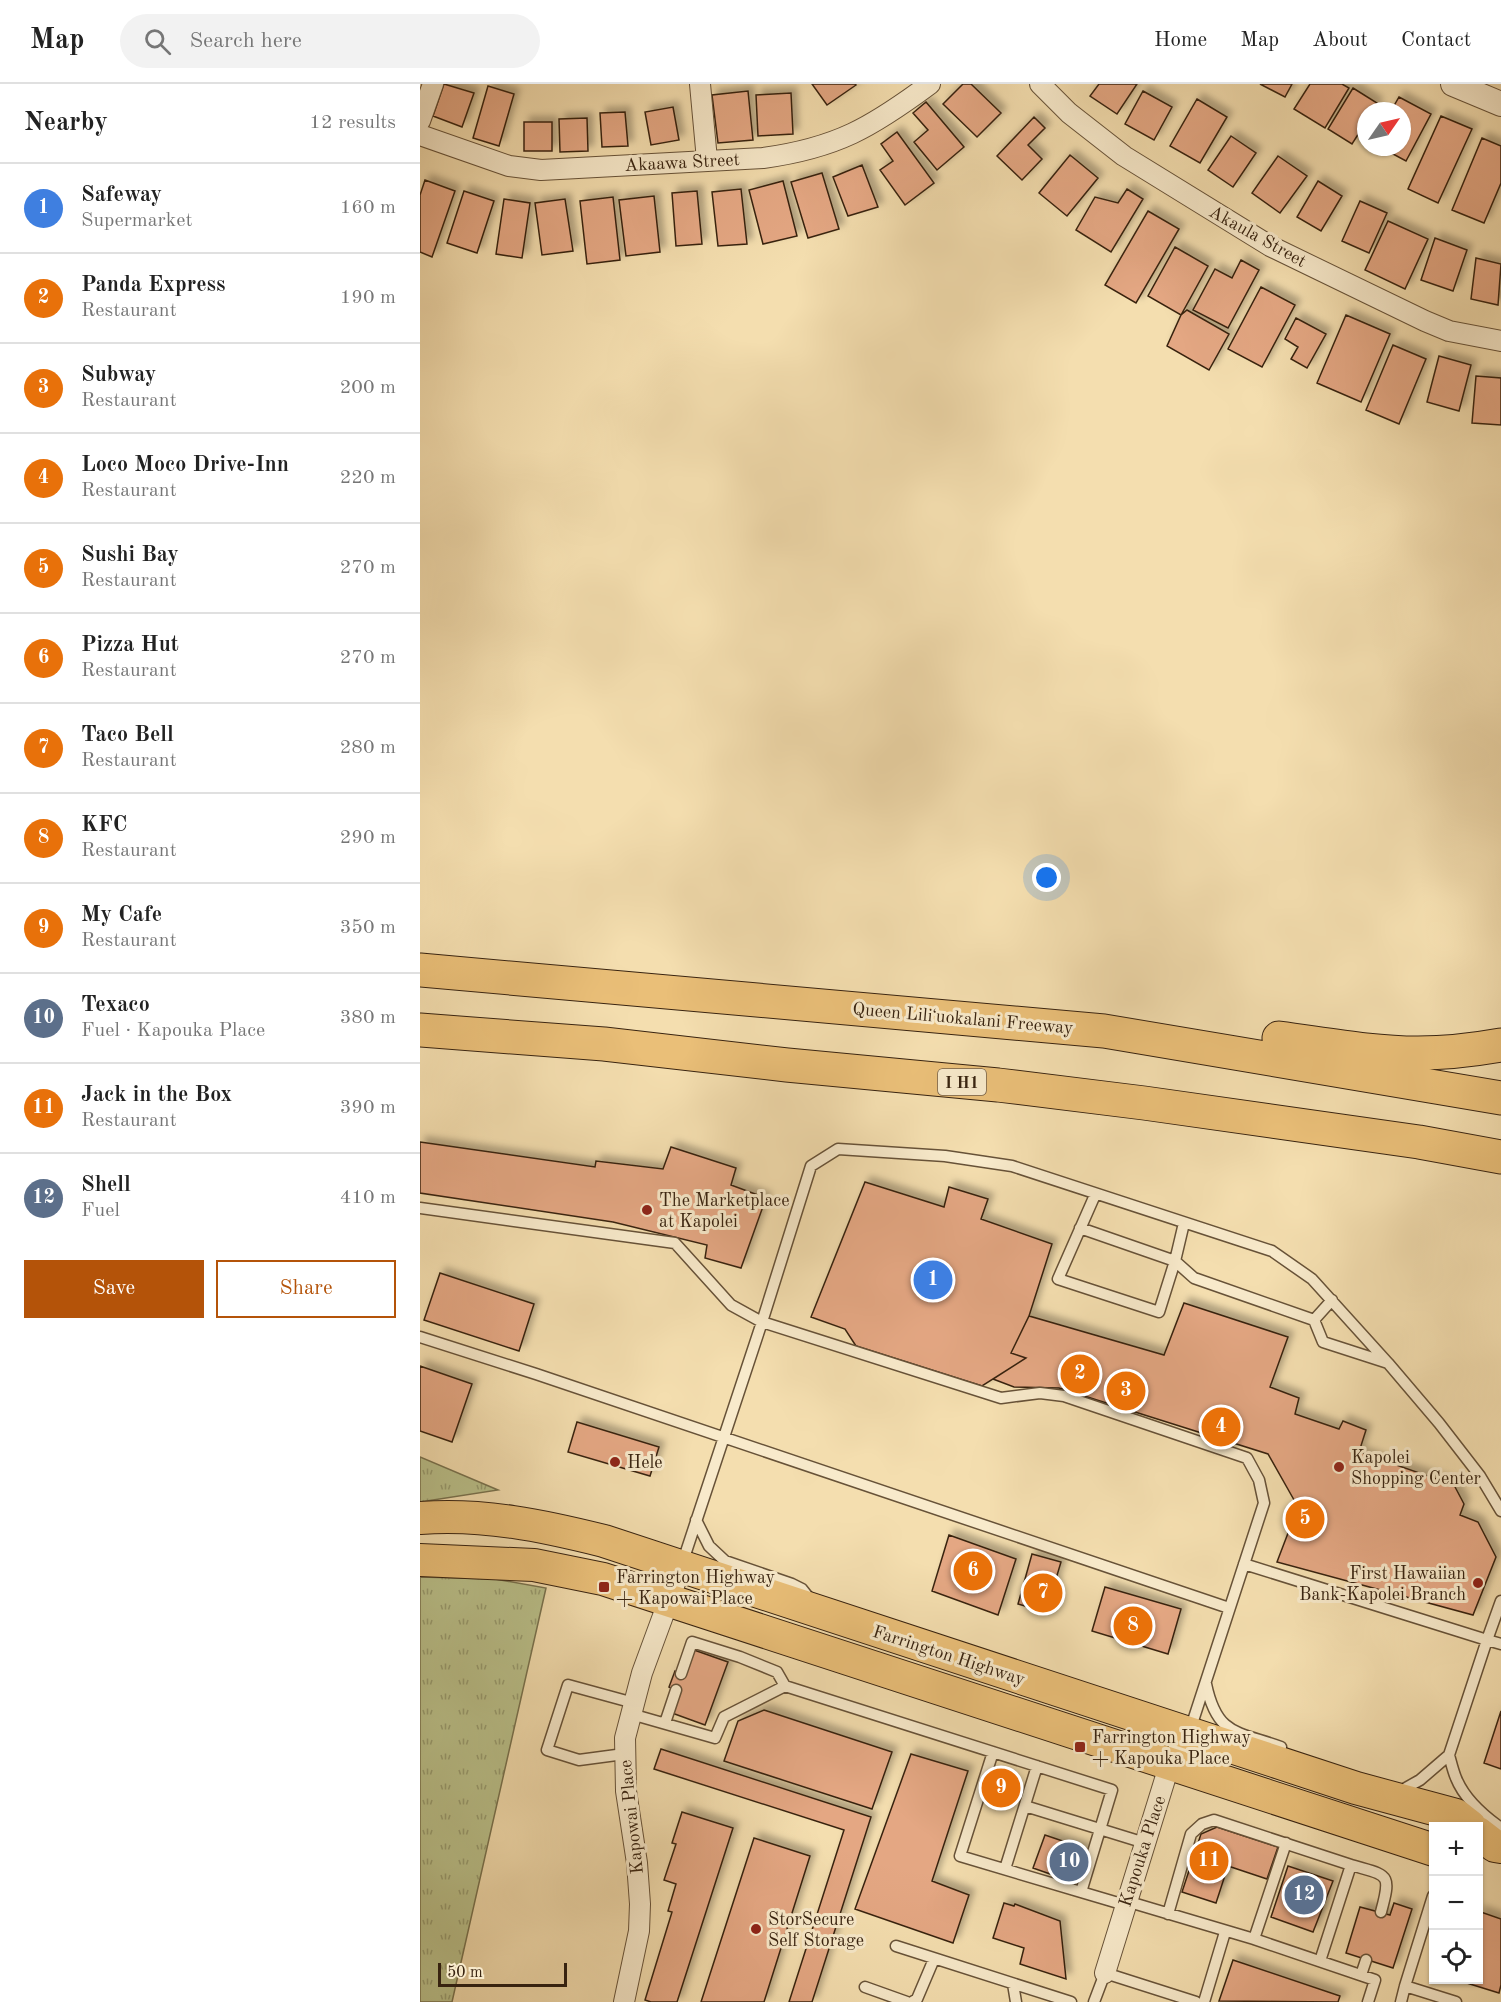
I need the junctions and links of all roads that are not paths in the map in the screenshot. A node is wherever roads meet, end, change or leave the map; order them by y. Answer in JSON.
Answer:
{"nodes":[{"id":1,"x":432,"y":84,"type":"edge"},
{"id":2,"x":700,"y":84,"type":"edge"},
{"id":3,"x":930,"y":84,"type":"edge"},
{"id":4,"x":1040,"y":84,"type":"edge"},
{"id":5,"x":1453,"y":84,"type":"edge"},
{"id":6,"x":1501,"y":104,"type":"edge"},
{"id":7,"x":420,"y":121,"type":"edge"},
{"id":8,"x":420,"y":135,"type":"edge"},
{"id":9,"x":707,"y":160,"type":"junction"},
{"id":10,"x":1501,"y":341,"type":"edge"},
{"id":11,"x":420,"y":958,"type":"edge"},
{"id":12,"x":420,"y":970,"type":"edge"},
{"id":13,"x":600,"y":986,"type":"junction"},
{"id":14,"x":420,"y":1030,"type":"edge"},
{"id":15,"x":1104,"y":1030,"type":"junction"},
{"id":16,"x":1501,"y":1045,"type":"edge"},
{"id":17,"x":420,"y":1051,"type":"edge"},
{"id":18,"x":787,"y":1065,"type":"junction"},
{"id":19,"x":1501,"y":1098,"type":"edge"},
{"id":20,"x":1501,"y":1157,"type":"edge"},
{"id":21,"x":1095,"y":1195,"type":"junction"},
{"id":22,"x":420,"y":1208,"type":"edge"},
{"id":23,"x":1184,"y":1223,"type":"junction"},
{"id":24,"x":1080,"y":1228,"type":"junction"},
{"id":25,"x":1175,"y":1261,"type":"junction"},
{"id":26,"x":1332,"y":1300,"type":"junction"},
{"id":27,"x":1314,"y":1320,"type":"junction"},
{"id":28,"x":762,"y":1322,"type":"junction"},
{"id":29,"x":420,"y":1337,"type":"edge"},
{"id":30,"x":1388,"y":1363,"type":"junction"},
{"id":31,"x":722,"y":1438,"type":"junction"},
{"id":32,"x":1501,"y":1511,"type":"edge"},
{"id":33,"x":420,"y":1518,"type":"edge"},
{"id":34,"x":696,"y":1520,"type":"junction"},
{"id":35,"x":420,"y":1560,"type":"edge"},
{"id":36,"x":1244,"y":1564,"type":"junction"},
{"id":37,"x":681,"y":1567,"type":"junction"},
{"id":38,"x":669,"y":1601,"type":"junction"},
{"id":39,"x":1501,"y":1601,"type":"edge"},
{"id":40,"x":1229,"y":1608,"type":"junction"},
{"id":41,"x":821,"y":1613,"type":"junction"},
{"id":42,"x":1487,"y":1640,"type":"junction"},
{"id":43,"x":1501,"y":1644,"type":"edge"},
{"id":44,"x":681,"y":1674,"type":"dead end"},
{"id":45,"x":1206,"y":1684,"type":"junction"},
{"id":46,"x":785,"y":1686,"type":"junction"},
{"id":47,"x":676,"y":1690,"type":"dead end"},
{"id":48,"x":633,"y":1708,"type":"junction"},
{"id":49,"x":665,"y":1723,"type":"junction"},
{"id":50,"x":1189,"y":1733,"type":"junction"},
{"id":51,"x":993,"y":1752,"type":"junction"},
{"id":52,"x":624,"y":1754,"type":"junction"},
{"id":53,"x":1449,"y":1755,"type":"junction"},
{"id":54,"x":1170,"y":1763,"type":"junction"},
{"id":55,"x":1303,"y":1763,"type":"junction"},
{"id":56,"x":1037,"y":1766,"type":"junction"},
{"id":57,"x":1388,"y":1797,"type":"junction"},
{"id":58,"x":1025,"y":1806,"type":"junction"},
{"id":59,"x":1464,"y":1822,"type":"edge"},
{"id":60,"x":1100,"y":1830,"type":"junction"},
{"id":61,"x":1491,"y":1840,"type":"edge"},
{"id":62,"x":1145,"y":1843,"type":"junction"},
{"id":63,"x":1286,"y":1843,"type":"junction"},
{"id":64,"x":1429,"y":1848,"type":"edge"},
{"id":65,"x":1351,"y":1865,"type":"junction"},
{"id":66,"x":1005,"y":1869,"type":"junction"},
{"id":67,"x":1081,"y":1892,"type":"junction"},
{"id":68,"x":1126,"y":1904,"type":"junction"},
{"id":69,"x":1429,"y":1909,"type":"edge"},
{"id":70,"x":1381,"y":1912,"type":"dead end"},
{"id":71,"x":1168,"y":1914,"type":"junction"},
{"id":72,"x":1225,"y":1932,"type":"junction"},
{"id":73,"x":1254,"y":1939,"type":"junction"},
{"id":74,"x":896,"y":1946,"type":"dead end"},
{"id":75,"x":934,"y":1959,"type":"junction"},
{"id":76,"x":1366,"y":1960,"type":"dead end"},
{"id":77,"x":1320,"y":1961,"type":"junction"},
{"id":78,"x":1105,"y":1973,"type":"junction"},
{"id":79,"x":1362,"y":1976,"type":"junction"},
{"id":80,"x":1013,"y":1984,"type":"junction"},
{"id":81,"x":1405,"y":1986,"type":"junction"},
{"id":82,"x":864,"y":1987,"type":"dead end"},
{"id":83,"x":624,"y":2002,"type":"edge"},
{"id":84,"x":907,"y":2002,"type":"edge"},
{"id":85,"x":912,"y":2002,"type":"edge"},
{"id":86,"x":1016,"y":2002,"type":"edge"},
{"id":87,"x":1071,"y":2002,"type":"edge"},
{"id":88,"x":1094,"y":2002,"type":"edge"},
{"id":89,"x":1196,"y":2002,"type":"edge"},
{"id":90,"x":1204,"y":2002,"type":"edge"},
{"id":91,"x":1368,"y":2002,"type":"edge"},
{"id":92,"x":1401,"y":2002,"type":"edge"},
{"id":93,"x":1456,"y":2002,"type":"edge"}],
"edges":[{"from":1,"to":7,"type":"street"},
{"from":2,"to":9,"type":"street"},
{"from":3,"to":9,"type":"street","name":"Akaawa Street"},
{"from":4,"to":10,"type":"street","name":"Akaula Street"},
{"from":5,"to":6,"type":"street"},
{"from":8,"to":9,"type":"street","name":"Akaawa Street"},
{"from":11,"to":13,"type":"highway"},
{"from":12,"to":13,"type":"highway","name":"Queen Liliʻuokalani Freeway"},
{"from":13,"to":15,"type":"highway","name":"Queen Liliʻuokalani Freeway"},
{"from":14,"to":18,"type":"highway","number":"I H1"},
{"from":15,"to":16,"type":"highway"},
{"from":15,"to":19,"type":"highway","name":"Queen Liliʻuokalani Freeway"},
{"from":17,"to":18,"type":"highway"},
{"from":18,"to":20,"type":"highway","number":"I H1"},
{"from":21,"to":23,"type":"lane"},
{"from":21,"to":24,"type":"lane"},
{"from":21,"to":28,"type":"lane"},
{"from":22,"to":28,"type":"lane"},
{"from":23,"to":25,"type":"lane"},
{"from":23,"to":26,"type":"lane"},
{"from":24,"to":25,"type":"lane"},
{"from":24,"to":25,"type":"lane"},
{"from":25,"to":27,"type":"lane"},
{"from":26,"to":27,"type":"lane"},
{"from":26,"to":30,"type":"lane"},
{"from":27,"to":30,"type":"lane"},
{"from":28,"to":31,"type":"lane"},
{"from":28,"to":36,"type":"lane"},
{"from":29,"to":31,"type":"lane"},
{"from":30,"to":32,"type":"lane"},
{"from":31,"to":34,"type":"lane"},
{"from":31,"to":40,"type":"lane"},
{"from":33,"to":37,"type":"main road","name":"Farrington Highway"},
{"from":34,"to":37,"type":"lane"},
{"from":34,"to":41,"type":"lane"},
{"from":35,"to":38,"type":"main road","name":"Farrington Highway"},
{"from":36,"to":40,"type":"lane"},
{"from":36,"to":42,"type":"lane"},
{"from":37,"to":38,"type":"street","name":"Kapowai Place"},
{"from":37,"to":41,"type":"main road","name":"Farrington Highway"},
{"from":38,"to":48,"type":"street","name":"Kapowai Place"},
{"from":38,"to":54,"type":"main road","name":"Farrington Highway"},
{"from":39,"to":42,"type":"lane"},
{"from":40,"to":45,"type":"lane"},
{"from":41,"to":50,"type":"main road","name":"Farrington Highway"},
{"from":42,"to":43,"type":"lane"},
{"from":42,"to":53,"type":"lane"},
{"from":44,"to":46,"type":"lane"},
{"from":45,"to":50,"type":"lane"},
{"from":45,"to":55,"type":"lane"},
{"from":46,"to":49,"type":"lane"},
{"from":46,"to":51,"type":"lane"},
{"from":47,"to":49,"type":"lane"},
{"from":48,"to":49,"type":"lane"},
{"from":48,"to":52,"type":"street","name":"Kapowai Place"},
{"from":48,"to":52,"type":"lane"},
{"from":50,"to":54,"type":"street","name":"Kapouka Place"},
{"from":50,"to":55,"type":"main road","name":"Farrington Highway"},
{"from":51,"to":56,"type":"lane"},
{"from":51,"to":66,"type":"lane"},
{"from":52,"to":83,"type":"street","name":"Kapowai Place"},
{"from":53,"to":57,"type":"lane"},
{"from":53,"to":61,"type":"lane"},
{"from":54,"to":62,"type":"street","name":"Kapouka Place"},
{"from":54,"to":64,"type":"main road","name":"Farrington Highway"},
{"from":55,"to":57,"type":"main road","name":"Farrington Highway"},
{"from":56,"to":58,"type":"lane"},
{"from":56,"to":60,"type":"lane"},
{"from":57,"to":59,"type":"main road","name":"Farrington Highway"},
{"from":58,"to":60,"type":"lane"},
{"from":58,"to":66,"type":"lane"},
{"from":60,"to":62,"type":"lane"},
{"from":60,"to":67,"type":"lane"},
{"from":62,"to":68,"type":"street","name":"Kapouka Place"},
{"from":63,"to":65,"type":"lane"},
{"from":63,"to":71,"type":"lane"},
{"from":63,"to":73,"type":"lane"},
{"from":65,"to":70,"type":"lane"},
{"from":65,"to":77,"type":"lane"},
{"from":66,"to":67,"type":"lane"},
{"from":67,"to":68,"type":"lane"},
{"from":68,"to":71,"type":"lane"},
{"from":68,"to":78,"type":"street","name":"Kapouka Place"},
{"from":69,"to":81,"type":"lane"},
{"from":71,"to":72,"type":"lane"},
{"from":72,"to":73,"type":"lane"},
{"from":72,"to":90,"type":"lane"},
{"from":73,"to":77,"type":"lane"},
{"from":74,"to":75,"type":"lane"},
{"from":75,"to":80,"type":"lane"},
{"from":75,"to":85,"type":"lane"},
{"from":76,"to":79,"type":"lane"},
{"from":77,"to":79,"type":"lane"},
{"from":78,"to":88,"type":"lane"},
{"from":78,"to":89,"type":"lane"},
{"from":79,"to":91,"type":"lane"},
{"from":80,"to":86,"type":"lane"},
{"from":80,"to":87,"type":"lane"},
{"from":81,"to":92,"type":"lane"},
{"from":81,"to":93,"type":"lane"},
{"from":82,"to":84,"type":"lane"}]}
